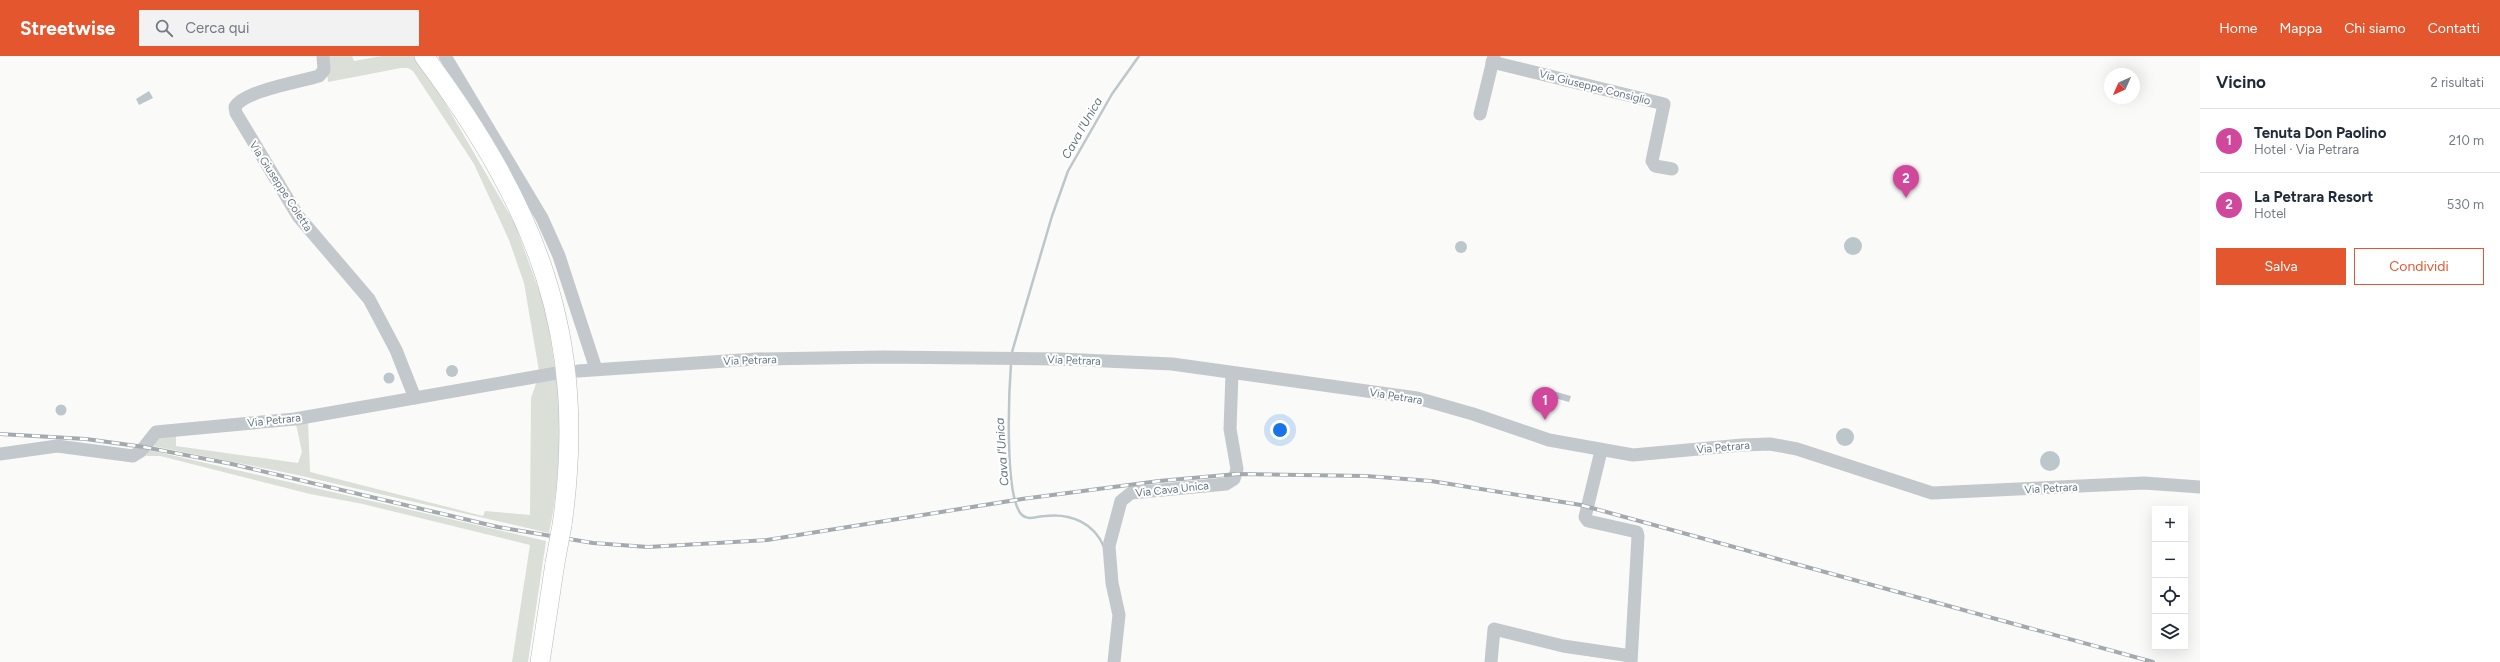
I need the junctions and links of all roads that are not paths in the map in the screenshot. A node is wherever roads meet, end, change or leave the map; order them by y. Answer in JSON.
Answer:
{"nodes":[{"id":1,"x":323,"y":56,"type":"edge"},
{"id":2,"x":424,"y":56,"type":"edge"},
{"id":3,"x":429,"y":56,"type":"edge"},
{"id":4,"x":445,"y":56,"type":"edge"},
{"id":5,"x":1493,"y":59,"type":"edge"},
{"id":6,"x":439,"y":76,"type":"junction"},
{"id":7,"x":1480,"y":114,"type":"dead end"},
{"id":8,"x":1672,"y":169,"type":"dead end"},
{"id":9,"x":596,"y":368,"type":"junction"},
{"id":10,"x":578,"y":371,"type":"dead end"},
{"id":11,"x":557,"y":373,"type":"dead end"},
{"id":12,"x":1232,"y":374,"type":"junction"},
{"id":13,"x":415,"y":398,"type":"junction"},
{"id":14,"x":1601,"y":451,"type":"junction"},
{"id":15,"x":0,"y":454,"type":"edge"},
{"id":16,"x":2200,"y":488,"type":"edge"},
{"id":17,"x":539,"y":656,"type":"edge"},
{"id":18,"x":1631,"y":659,"type":"edge"},
{"id":19,"x":1114,"y":662,"type":"edge"},
{"id":20,"x":1490,"y":662,"type":"edge"}],
"edges":[{"from":1,"to":13,"type":"street","name":"Via Giuseppe Coletta"},
{"from":2,"to":6,"type":"highway"},
{"from":3,"to":6,"type":"highway"},
{"from":4,"to":9,"type":"street"},
{"from":5,"to":7,"type":"street"},
{"from":5,"to":8,"type":"street","name":"Via Giuseppe Consiglio"},
{"from":6,"to":17,"type":"highway","bridge":true},
{"from":9,"to":10,"type":"street","name":"Via Petrara"},
{"from":9,"to":12,"type":"street","name":"Via Petrara"},
{"from":11,"to":13,"type":"street","name":"Via Petrara"},
{"from":12,"to":14,"type":"street","name":"Via Petrara"},
{"from":12,"to":19,"type":"street","name":"Via Cava Unica"},
{"from":13,"to":15,"type":"street","name":"Via Petrara"},
{"from":14,"to":16,"type":"street","name":"Via Petrara"},
{"from":14,"to":18,"type":"street"},
{"from":18,"to":20,"type":"street"}]}
